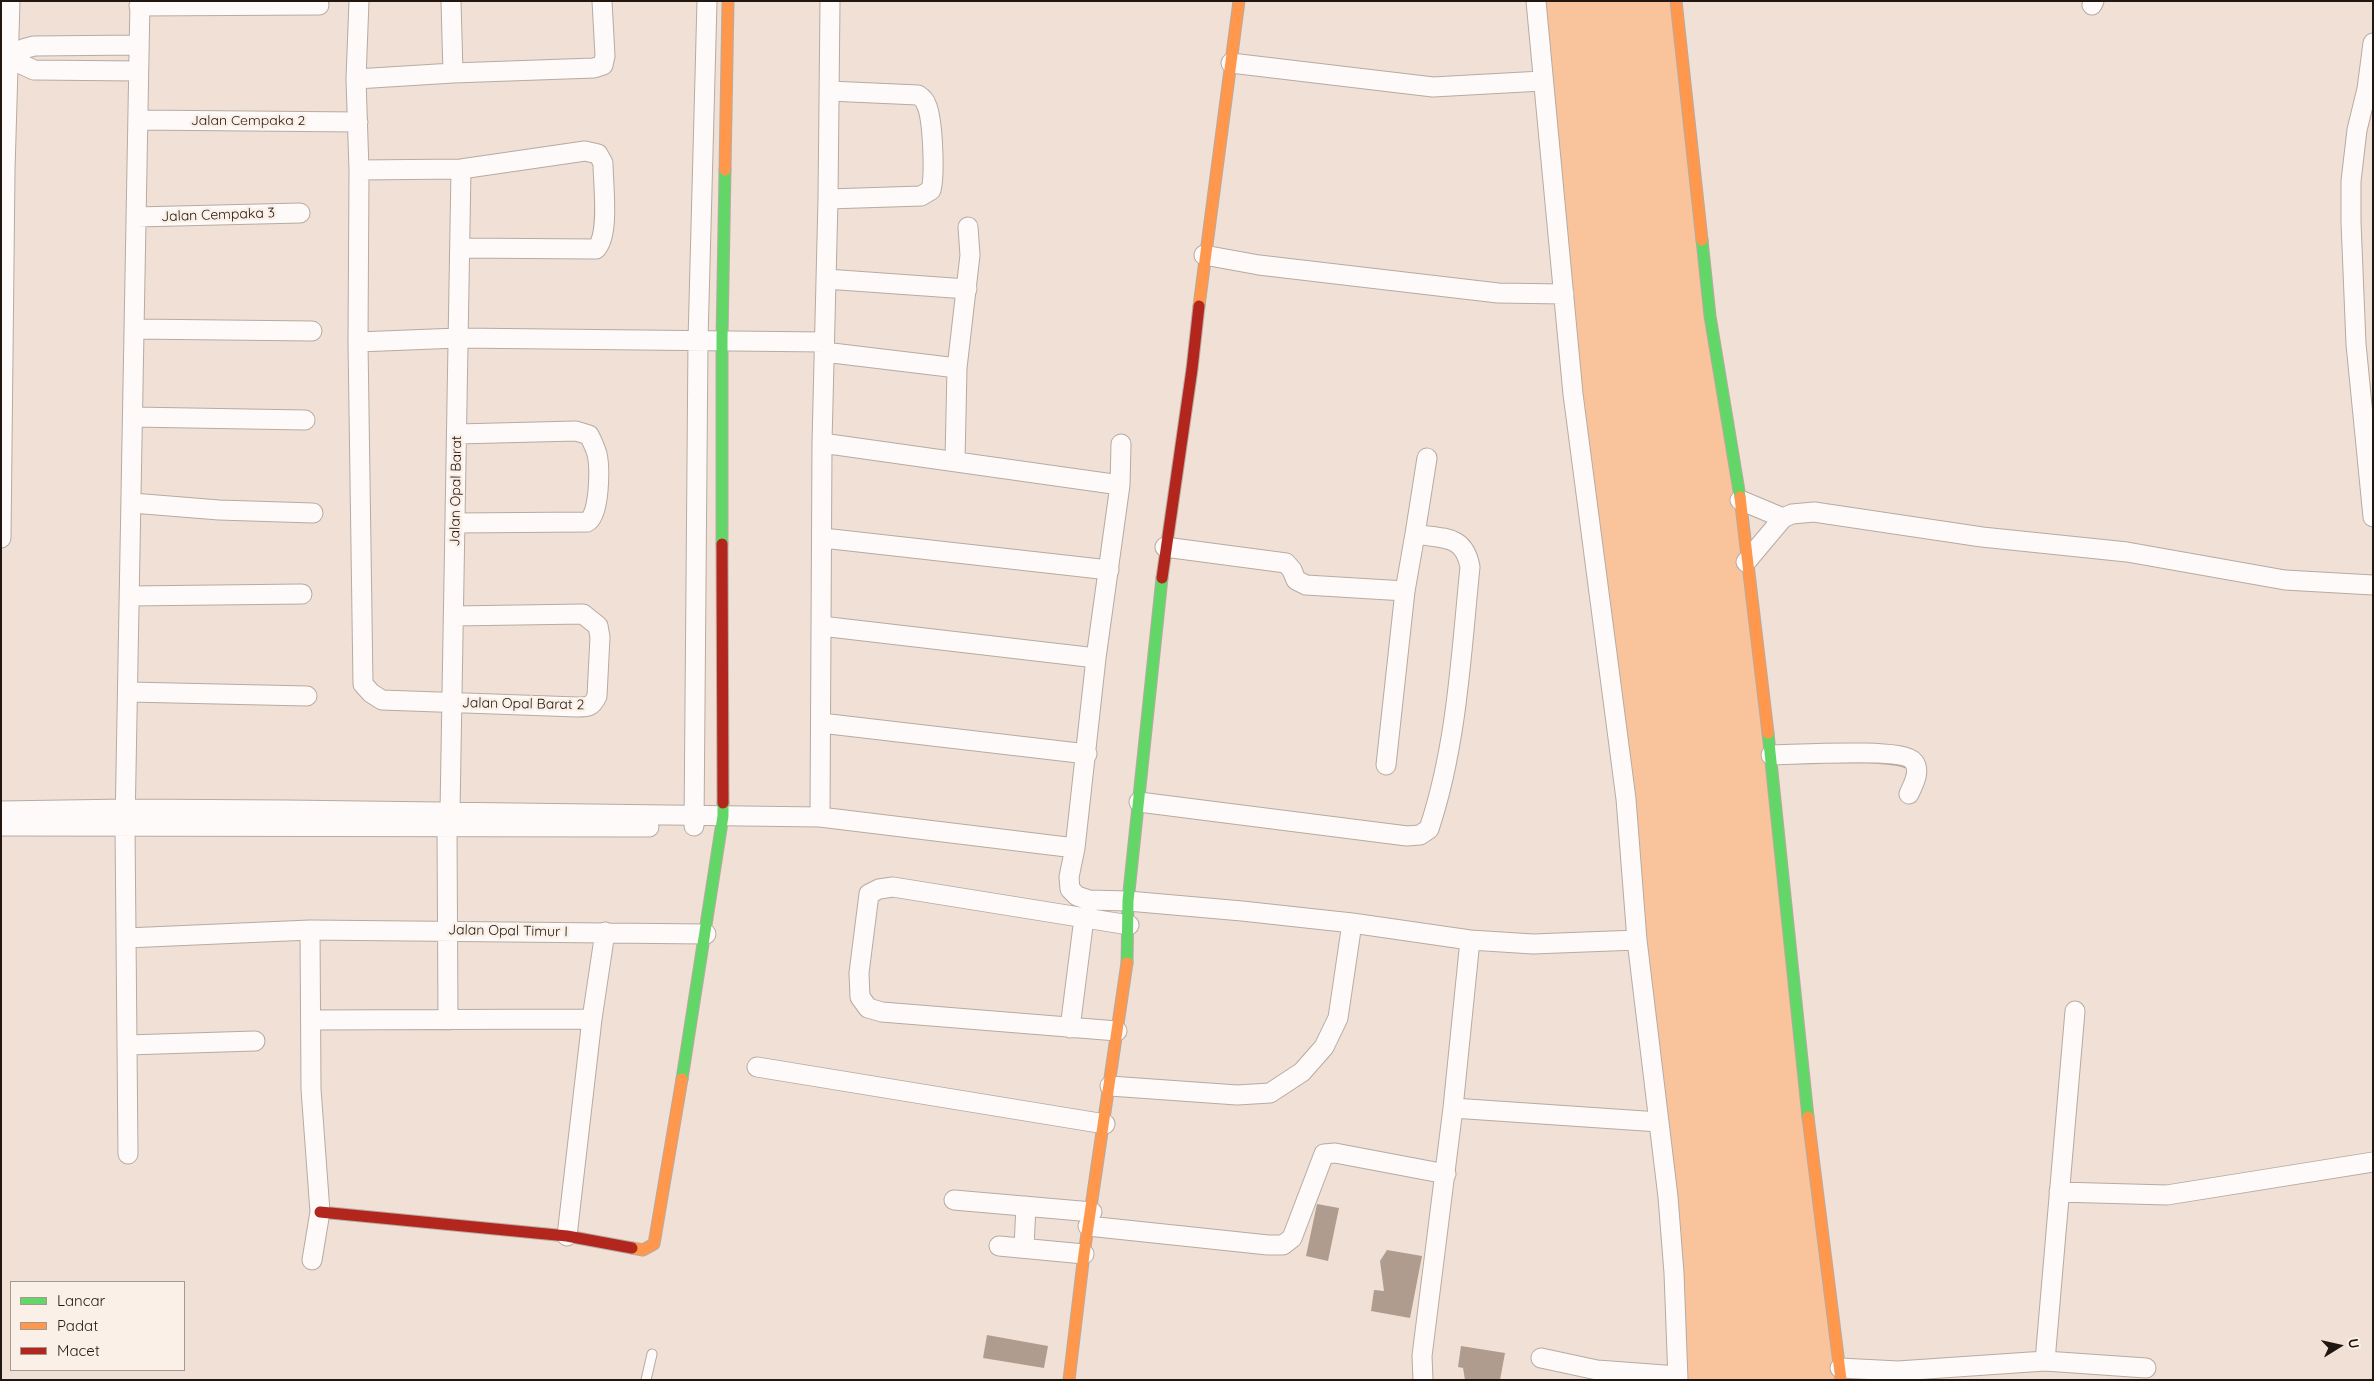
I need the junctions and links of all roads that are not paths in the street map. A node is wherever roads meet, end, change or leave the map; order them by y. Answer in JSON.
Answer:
{"nodes":[{"id":1,"x":10,"y":1,"type":"edge"},
{"id":2,"x":359,"y":1,"type":"edge"},
{"id":3,"x":450,"y":1,"type":"edge"},
{"id":4,"x":602,"y":1,"type":"edge"},
{"id":5,"x":707,"y":1,"type":"edge"},
{"id":6,"x":728,"y":1,"type":"edge"},
{"id":7,"x":830,"y":1,"type":"edge"},
{"id":8,"x":1239,"y":1,"type":"edge"},
{"id":9,"x":1536,"y":1,"type":"edge"},
{"id":10,"x":1676,"y":1,"type":"edge"},
{"id":11,"x":140,"y":4,"type":"edge"},
{"id":12,"x":319,"y":4,"type":"dead end"},
{"id":13,"x":2373,"y":43,"type":"edge"},
{"id":14,"x":139,"y":46,"type":"junction"},
{"id":15,"x":9,"y":60,"type":"edge"},
{"id":16,"x":1231,"y":63,"type":"junction"},
{"id":17,"x":138,"y":71,"type":"junction"},
{"id":18,"x":453,"y":72,"type":"junction"},
{"id":19,"x":356,"y":79,"type":"junction"},
{"id":20,"x":1542,"y":81,"type":"junction"},
{"id":21,"x":829,"y":91,"type":"junction"},
{"id":22,"x":138,"y":120,"type":"junction"},
{"id":23,"x":358,"y":122,"type":"junction"},
{"id":24,"x":461,"y":169,"type":"junction"},
{"id":25,"x":3,"y":170,"type":"edge"},
{"id":26,"x":359,"y":170,"type":"junction"},
{"id":27,"x":828,"y":198,"type":"junction"},
{"id":28,"x":300,"y":213,"type":"dead end"},
{"id":29,"x":136,"y":217,"type":"junction"},
{"id":30,"x":968,"y":227,"type":"dead end"},
{"id":31,"x":460,"y":248,"type":"junction"},
{"id":32,"x":1204,"y":255,"type":"junction"},
{"id":33,"x":826,"y":279,"type":"junction"},
{"id":34,"x":967,"y":289,"type":"junction"},
{"id":35,"x":1564,"y":294,"type":"junction"},
{"id":36,"x":134,"y":328,"type":"junction"},
{"id":37,"x":312,"y":330,"type":"dead end"},
{"id":38,"x":458,"y":338,"type":"junction"},
{"id":39,"x":722,"y":339,"type":"junction"},
{"id":40,"x":698,"y":340,"type":"junction"},
{"id":41,"x":358,"y":342,"type":"junction"},
{"id":42,"x":824,"y":347,"type":"junction"},
{"id":43,"x":957,"y":368,"type":"junction"},
{"id":44,"x":133,"y":417,"type":"junction"},
{"id":45,"x":305,"y":420,"type":"dead end"},
{"id":46,"x":457,"y":434,"type":"junction"},
{"id":47,"x":822,"y":443,"type":"junction"},
{"id":48,"x":1122,"y":444,"type":"dead end"},
{"id":49,"x":1427,"y":458,"type":"dead end"},
{"id":50,"x":955,"y":460,"type":"junction"},
{"id":51,"x":1120,"y":485,"type":"junction"},
{"id":52,"x":1740,"y":500,"type":"junction"},
{"id":53,"x":132,"y":503,"type":"junction"},
{"id":54,"x":313,"y":513,"type":"dead end"},
{"id":55,"x":2373,"y":517,"type":"edge"},
{"id":56,"x":1783,"y":518,"type":"junction"},
{"id":57,"x":455,"y":523,"type":"junction"},
{"id":58,"x":1416,"y":534,"type":"junction"},
{"id":59,"x":1,"y":538,"type":"edge"},
{"id":60,"x":823,"y":538,"type":"junction"},
{"id":61,"x":1165,"y":547,"type":"junction"},
{"id":62,"x":1746,"y":562,"type":"junction"},
{"id":63,"x":1109,"y":570,"type":"junction"},
{"id":64,"x":2373,"y":585,"type":"edge"},
{"id":65,"x":1405,"y":591,"type":"junction"},
{"id":66,"x":302,"y":594,"type":"dead end"},
{"id":67,"x":130,"y":596,"type":"junction"},
{"id":68,"x":454,"y":616,"type":"junction"},
{"id":69,"x":821,"y":626,"type":"junction"},
{"id":70,"x":1096,"y":658,"type":"junction"},
{"id":71,"x":129,"y":692,"type":"junction"},
{"id":72,"x":307,"y":696,"type":"dead end"},
{"id":73,"x":452,"y":702,"type":"junction"},
{"id":74,"x":821,"y":723,"type":"junction"},
{"id":75,"x":1088,"y":754,"type":"junction"},
{"id":76,"x":1771,"y":755,"type":"junction"},
{"id":77,"x":1386,"y":765,"type":"dead end"},
{"id":78,"x":1909,"y":794,"type":"dead end"},
{"id":79,"x":1139,"y":802,"type":"junction"},
{"id":80,"x":1,"y":811,"type":"edge"},
{"id":81,"x":126,"y":817,"type":"junction"},
{"id":82,"x":820,"y":817,"type":"junction"},
{"id":83,"x":448,"y":820,"type":"junction"},
{"id":84,"x":694,"y":821,"type":"junction"},
{"id":85,"x":722,"y":822,"type":"junction"},
{"id":86,"x":1,"y":826,"type":"edge"},
{"id":87,"x":1075,"y":848,"type":"junction"},
{"id":88,"x":1128,"y":901,"type":"junction"},
{"id":89,"x":1084,"y":918,"type":"junction"},
{"id":90,"x":1352,"y":923,"type":"junction"},
{"id":91,"x":1129,"y":925,"type":"junction"},
{"id":92,"x":310,"y":930,"type":"junction"},
{"id":93,"x":448,"y":931,"type":"junction"},
{"id":94,"x":605,"y":932,"type":"junction"},
{"id":95,"x":706,"y":934,"type":"junction"},
{"id":96,"x":126,"y":938,"type":"junction"},
{"id":97,"x":1470,"y":940,"type":"junction"},
{"id":98,"x":1637,"y":940,"type":"junction"},
{"id":99,"x":2075,"y":1011,"type":"dead end"},
{"id":100,"x":592,"y":1019,"type":"junction"},
{"id":101,"x":311,"y":1020,"type":"junction"},
{"id":102,"x":448,"y":1020,"type":"junction"},
{"id":103,"x":1070,"y":1028,"type":"junction"},
{"id":104,"x":1117,"y":1031,"type":"junction"},
{"id":105,"x":255,"y":1041,"type":"dead end"},
{"id":106,"x":127,"y":1045,"type":"junction"},
{"id":107,"x":757,"y":1067,"type":"dead end"},
{"id":108,"x":1110,"y":1086,"type":"junction"},
{"id":109,"x":1454,"y":1108,"type":"junction"},
{"id":110,"x":1659,"y":1122,"type":"junction"},
{"id":111,"x":1105,"y":1124,"type":"junction"},
{"id":112,"x":128,"y":1154,"type":"dead end"},
{"id":113,"x":2373,"y":1162,"type":"edge"},
{"id":114,"x":1446,"y":1174,"type":"junction"},
{"id":115,"x":2059,"y":1192,"type":"junction"},
{"id":116,"x":954,"y":1200,"type":"dead end"},
{"id":117,"x":1026,"y":1206,"type":"junction"},
{"id":118,"x":320,"y":1212,"type":"junction"},
{"id":119,"x":1090,"y":1219,"type":"junction"},
{"id":120,"x":567,"y":1236,"type":"junction"},
{"id":121,"x":999,"y":1246,"type":"dead end"},
{"id":122,"x":1024,"y":1248,"type":"junction"},
{"id":123,"x":1084,"y":1254,"type":"junction"},
{"id":124,"x":312,"y":1260,"type":"dead end"},
{"id":125,"x":652,"y":1354,"type":"dead end"},
{"id":126,"x":1541,"y":1358,"type":"dead end"},
{"id":127,"x":2045,"y":1361,"type":"junction"},
{"id":128,"x":2146,"y":1368,"type":"dead end"},
{"id":129,"x":1841,"y":1374,"type":"edge"},
{"id":130,"x":1678,"y":1378,"type":"edge"},
{"id":131,"x":646,"y":1380,"type":"edge"},
{"id":132,"x":1069,"y":1380,"type":"edge"},
{"id":133,"x":1423,"y":1380,"type":"edge"}],
"edges":[{"from":1,"to":15,"type":"street"},
{"from":2,"to":19,"type":"street","name":"Jalan Opal Barat 2"},
{"from":3,"to":18,"type":"street"},
{"from":4,"to":18,"type":"street"},
{"from":5,"to":40,"type":"street"},
{"from":6,"to":39,"type":"street"},
{"from":7,"to":21,"type":"street"},
{"from":8,"to":16,"type":"street"},
{"from":9,"to":20,"type":"street"},
{"from":10,"to":52,"type":"street"},
{"from":11,"to":12,"type":"street"},
{"from":11,"to":14,"type":"street"},
{"from":13,"to":55,"type":"street"},
{"from":14,"to":15,"type":"street"},
{"from":14,"to":17,"type":"street"},
{"from":15,"to":17,"type":"street"},
{"from":15,"to":25,"type":"street"},
{"from":16,"to":20,"type":"street"},
{"from":16,"to":32,"type":"street"},
{"from":17,"to":22,"type":"street"},
{"from":18,"to":19,"type":"street"},
{"from":19,"to":23,"type":"street","name":"Jalan Opal Barat 2"},
{"from":20,"to":35,"type":"street"},
{"from":21,"to":27,"type":"street"},
{"from":21,"to":27,"type":"street"},
{"from":22,"to":23,"type":"street","name":"Jalan Cempaka 2"},
{"from":22,"to":29,"type":"street"},
{"from":23,"to":26,"type":"street","name":"Jalan Opal Barat 2"},
{"from":24,"to":26,"type":"street"},
{"from":24,"to":31,"type":"street","name":"Jalan Opal Barat"},
{"from":24,"to":31,"type":"street"},
{"from":25,"to":59,"type":"street"},
{"from":26,"to":41,"type":"street","name":"Jalan Opal Barat 2"},
{"from":27,"to":33,"type":"street"},
{"from":28,"to":29,"type":"street","name":"Jalan Cempaka 3"},
{"from":29,"to":36,"type":"street"},
{"from":30,"to":34,"type":"street"},
{"from":31,"to":38,"type":"street","name":"Jalan Opal Barat"},
{"from":32,"to":35,"type":"street"},
{"from":32,"to":61,"type":"street"},
{"from":33,"to":34,"type":"street"},
{"from":33,"to":42,"type":"street"},
{"from":34,"to":43,"type":"street"},
{"from":35,"to":98,"type":"street"},
{"from":36,"to":37,"type":"street"},
{"from":36,"to":44,"type":"street"},
{"from":38,"to":40,"type":"street"},
{"from":38,"to":41,"type":"street"},
{"from":38,"to":46,"type":"street","name":"Jalan Opal Barat"},
{"from":39,"to":40,"type":"street"},
{"from":39,"to":42,"type":"street"},
{"from":39,"to":85,"type":"street"},
{"from":40,"to":84,"type":"street"},
{"from":41,"to":73,"type":"street","name":"Jalan Opal Barat 2"},
{"from":42,"to":43,"type":"street"},
{"from":42,"to":47,"type":"street"},
{"from":43,"to":50,"type":"street"},
{"from":44,"to":45,"type":"street"},
{"from":44,"to":53,"type":"street"},
{"from":46,"to":57,"type":"street","name":"Jalan Opal Barat"},
{"from":46,"to":57,"type":"street"},
{"from":47,"to":50,"type":"street"},
{"from":47,"to":60,"type":"street"},
{"from":48,"to":51,"type":"street"},
{"from":49,"to":58,"type":"street"},
{"from":50,"to":51,"type":"street"},
{"from":51,"to":63,"type":"street"},
{"from":52,"to":56,"type":"street"},
{"from":52,"to":62,"type":"street"},
{"from":53,"to":54,"type":"street"},
{"from":53,"to":67,"type":"street"},
{"from":56,"to":62,"type":"street"},
{"from":56,"to":64,"type":"street"},
{"from":57,"to":68,"type":"street","name":"Jalan Opal Barat"},
{"from":58,"to":65,"type":"street"},
{"from":58,"to":79,"type":"street"},
{"from":60,"to":63,"type":"street"},
{"from":60,"to":69,"type":"street"},
{"from":61,"to":65,"type":"street"},
{"from":61,"to":79,"type":"street"},
{"from":62,"to":76,"type":"street"},
{"from":63,"to":70,"type":"street"},
{"from":65,"to":77,"type":"street"},
{"from":66,"to":67,"type":"street"},
{"from":67,"to":71,"type":"street"},
{"from":68,"to":73,"type":"street","name":"Jalan Opal Barat"},
{"from":68,"to":73,"type":"street","name":"Jalan Opal Barat 2"},
{"from":69,"to":70,"type":"street"},
{"from":69,"to":74,"type":"street"},
{"from":70,"to":75,"type":"street"},
{"from":71,"to":72,"type":"street"},
{"from":71,"to":81,"type":"street"},
{"from":73,"to":83,"type":"street","name":"Jalan Opal Barat"},
{"from":74,"to":75,"type":"street"},
{"from":74,"to":82,"type":"street"},
{"from":75,"to":87,"type":"street"},
{"from":76,"to":78,"type":"street"},
{"from":76,"to":129,"type":"street"},
{"from":79,"to":88,"type":"street"},
{"from":80,"to":81,"type":"street"},
{"from":81,"to":83,"type":"street"},
{"from":81,"to":86,"type":"street"},
{"from":81,"to":96,"type":"street"},
{"from":82,"to":85,"type":"street"},
{"from":82,"to":87,"type":"street"},
{"from":83,"to":84,"type":"street"},
{"from":83,"to":93,"type":"street","name":"Jalan Opal Barat"},
{"from":84,"to":85,"type":"street"},
{"from":85,"to":95,"type":"street"},
{"from":87,"to":88,"type":"street"},
{"from":88,"to":90,"type":"street"},
{"from":88,"to":91,"type":"street"},
{"from":89,"to":91,"type":"street"},
{"from":89,"to":103,"type":"street"},
{"from":89,"to":103,"type":"street"},
{"from":90,"to":97,"type":"street"},
{"from":90,"to":108,"type":"street"},
{"from":91,"to":104,"type":"street"},
{"from":92,"to":93,"type":"street","name":"Jalan Opal Timur I"},
{"from":92,"to":96,"type":"street","name":"Jalan Opal Timur I"},
{"from":92,"to":101,"type":"street"},
{"from":93,"to":94,"type":"street","name":"Jalan Opal Timur I"},
{"from":93,"to":102,"type":"street","name":"Jalan Opal Barat"},
{"from":94,"to":95,"type":"street","name":"Jalan Opal Timur I"},
{"from":94,"to":100,"type":"street"},
{"from":95,"to":120,"type":"street"},
{"from":96,"to":106,"type":"street"},
{"from":97,"to":98,"type":"street"},
{"from":97,"to":109,"type":"street"},
{"from":98,"to":110,"type":"street"},
{"from":99,"to":115,"type":"street"},
{"from":100,"to":102,"type":"street"},
{"from":100,"to":120,"type":"street"},
{"from":101,"to":102,"type":"street"},
{"from":101,"to":118,"type":"street"},
{"from":103,"to":104,"type":"street"},
{"from":104,"to":108,"type":"street"},
{"from":105,"to":106,"type":"street"},
{"from":106,"to":112,"type":"street"},
{"from":107,"to":111,"type":"street"},
{"from":108,"to":111,"type":"street"},
{"from":109,"to":110,"type":"street"},
{"from":109,"to":114,"type":"street"},
{"from":110,"to":130,"type":"street"},
{"from":111,"to":119,"type":"street"},
{"from":113,"to":115,"type":"street"},
{"from":114,"to":119,"type":"street"},
{"from":114,"to":133,"type":"street"},
{"from":115,"to":127,"type":"street"},
{"from":116,"to":117,"type":"street"},
{"from":117,"to":119,"type":"street"},
{"from":117,"to":122,"type":"street"},
{"from":118,"to":120,"type":"street"},
{"from":118,"to":124,"type":"street"},
{"from":119,"to":123,"type":"street"},
{"from":121,"to":122,"type":"street"},
{"from":122,"to":123,"type":"street"},
{"from":123,"to":132,"type":"street"},
{"from":125,"to":131,"type":"lane"},
{"from":126,"to":130,"type":"street"},
{"from":127,"to":128,"type":"street"},
{"from":127,"to":129,"type":"street"}]}
